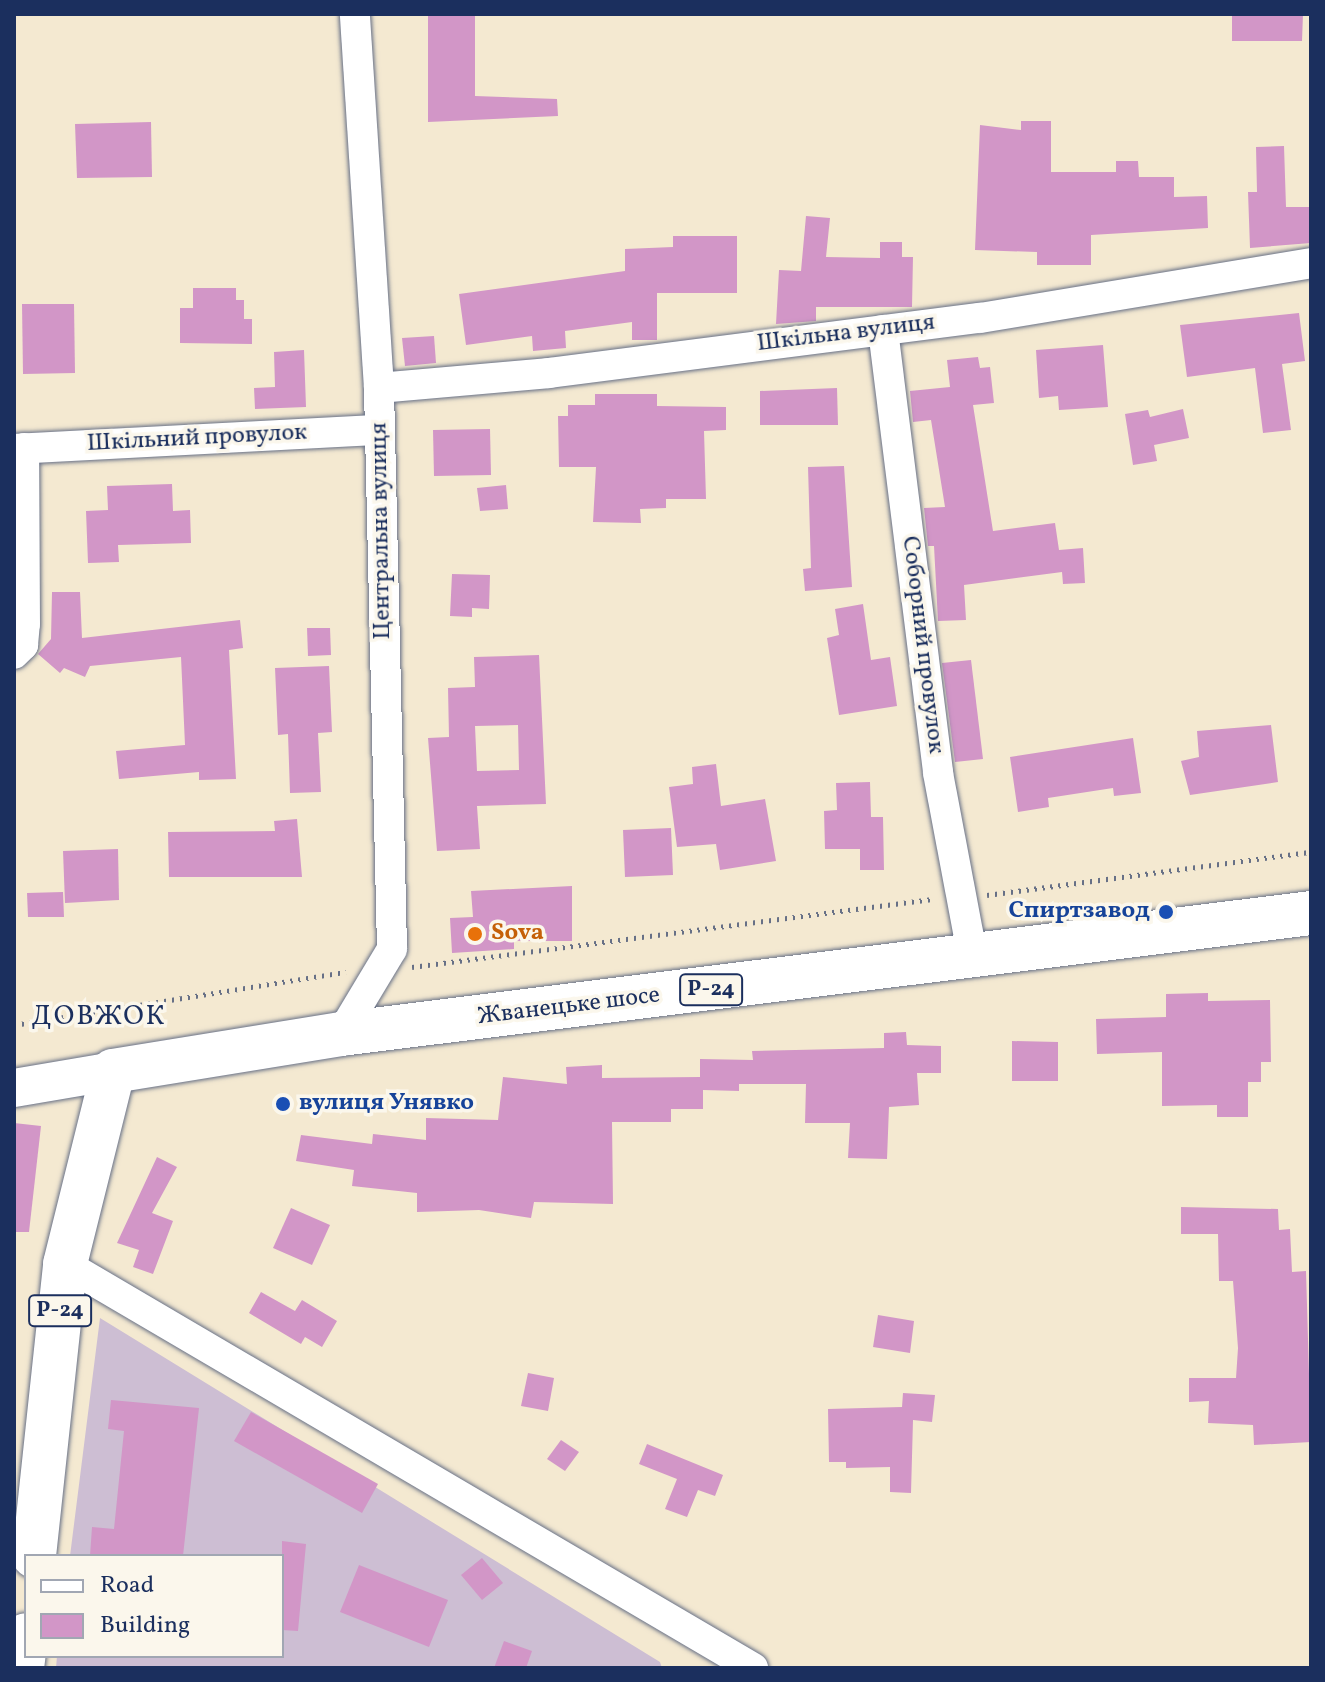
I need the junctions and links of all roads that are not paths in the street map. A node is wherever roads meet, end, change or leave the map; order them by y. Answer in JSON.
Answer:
{"nodes":[{"id":1,"x":355,"y":14,"type":"edge"},
{"id":2,"x":1311,"y":263,"type":"edge"},
{"id":3,"x":883,"y":330,"type":"junction"},
{"id":4,"x":379,"y":388,"type":"junction"},
{"id":5,"x":380,"y":430,"type":"junction"},
{"id":6,"x":19,"y":448,"type":"edge"},
{"id":7,"x":18,"y":594,"type":"edge"},
{"id":8,"x":14,"y":654,"type":"edge"},
{"id":9,"x":1311,"y":913,"type":"edge"},
{"id":10,"x":973,"y":958,"type":"junction"},
{"id":11,"x":341,"y":1034,"type":"junction"},
{"id":12,"x":113,"y":1071,"type":"junction"},
{"id":13,"x":14,"y":1088,"type":"edge"},
{"id":14,"x":65,"y":1264,"type":"junction"},
{"id":15,"x":34,"y":1554,"type":"edge"},
{"id":16,"x":753,"y":1668,"type":"edge"}],
"edges":[{"from":1,"to":4,"type":"street","name":"Центральна вулиця"},
{"from":2,"to":3,"type":"street","name":"Шкільна вулиця"},
{"from":3,"to":4,"type":"street","name":"Шкільна вулиця"},
{"from":3,"to":10,"type":"street","name":"Соборний провулок"},
{"from":4,"to":5,"type":"street","name":"Центральна вулиця"},
{"from":5,"to":6,"type":"street","name":"Шкільний провулок"},
{"from":5,"to":11,"type":"street","name":"Центральна вулиця"},
{"from":6,"to":7,"type":"street"},
{"from":7,"to":8,"type":"street"},
{"from":9,"to":10,"type":"main road","name":"Жванецьке шосе","number":"Р-24"},
{"from":10,"to":11,"type":"main road","name":"Жванецьке шосе","number":"Р-24"},
{"from":11,"to":12,"type":"main road","name":"Жванецьке шосе","number":"Р-24"},
{"from":12,"to":13,"type":"street"},
{"from":12,"to":14,"type":"main road","number":"Р-24"},
{"from":14,"to":15,"type":"main road","number":"Р-24"},
{"from":14,"to":16,"type":"street"}]}
